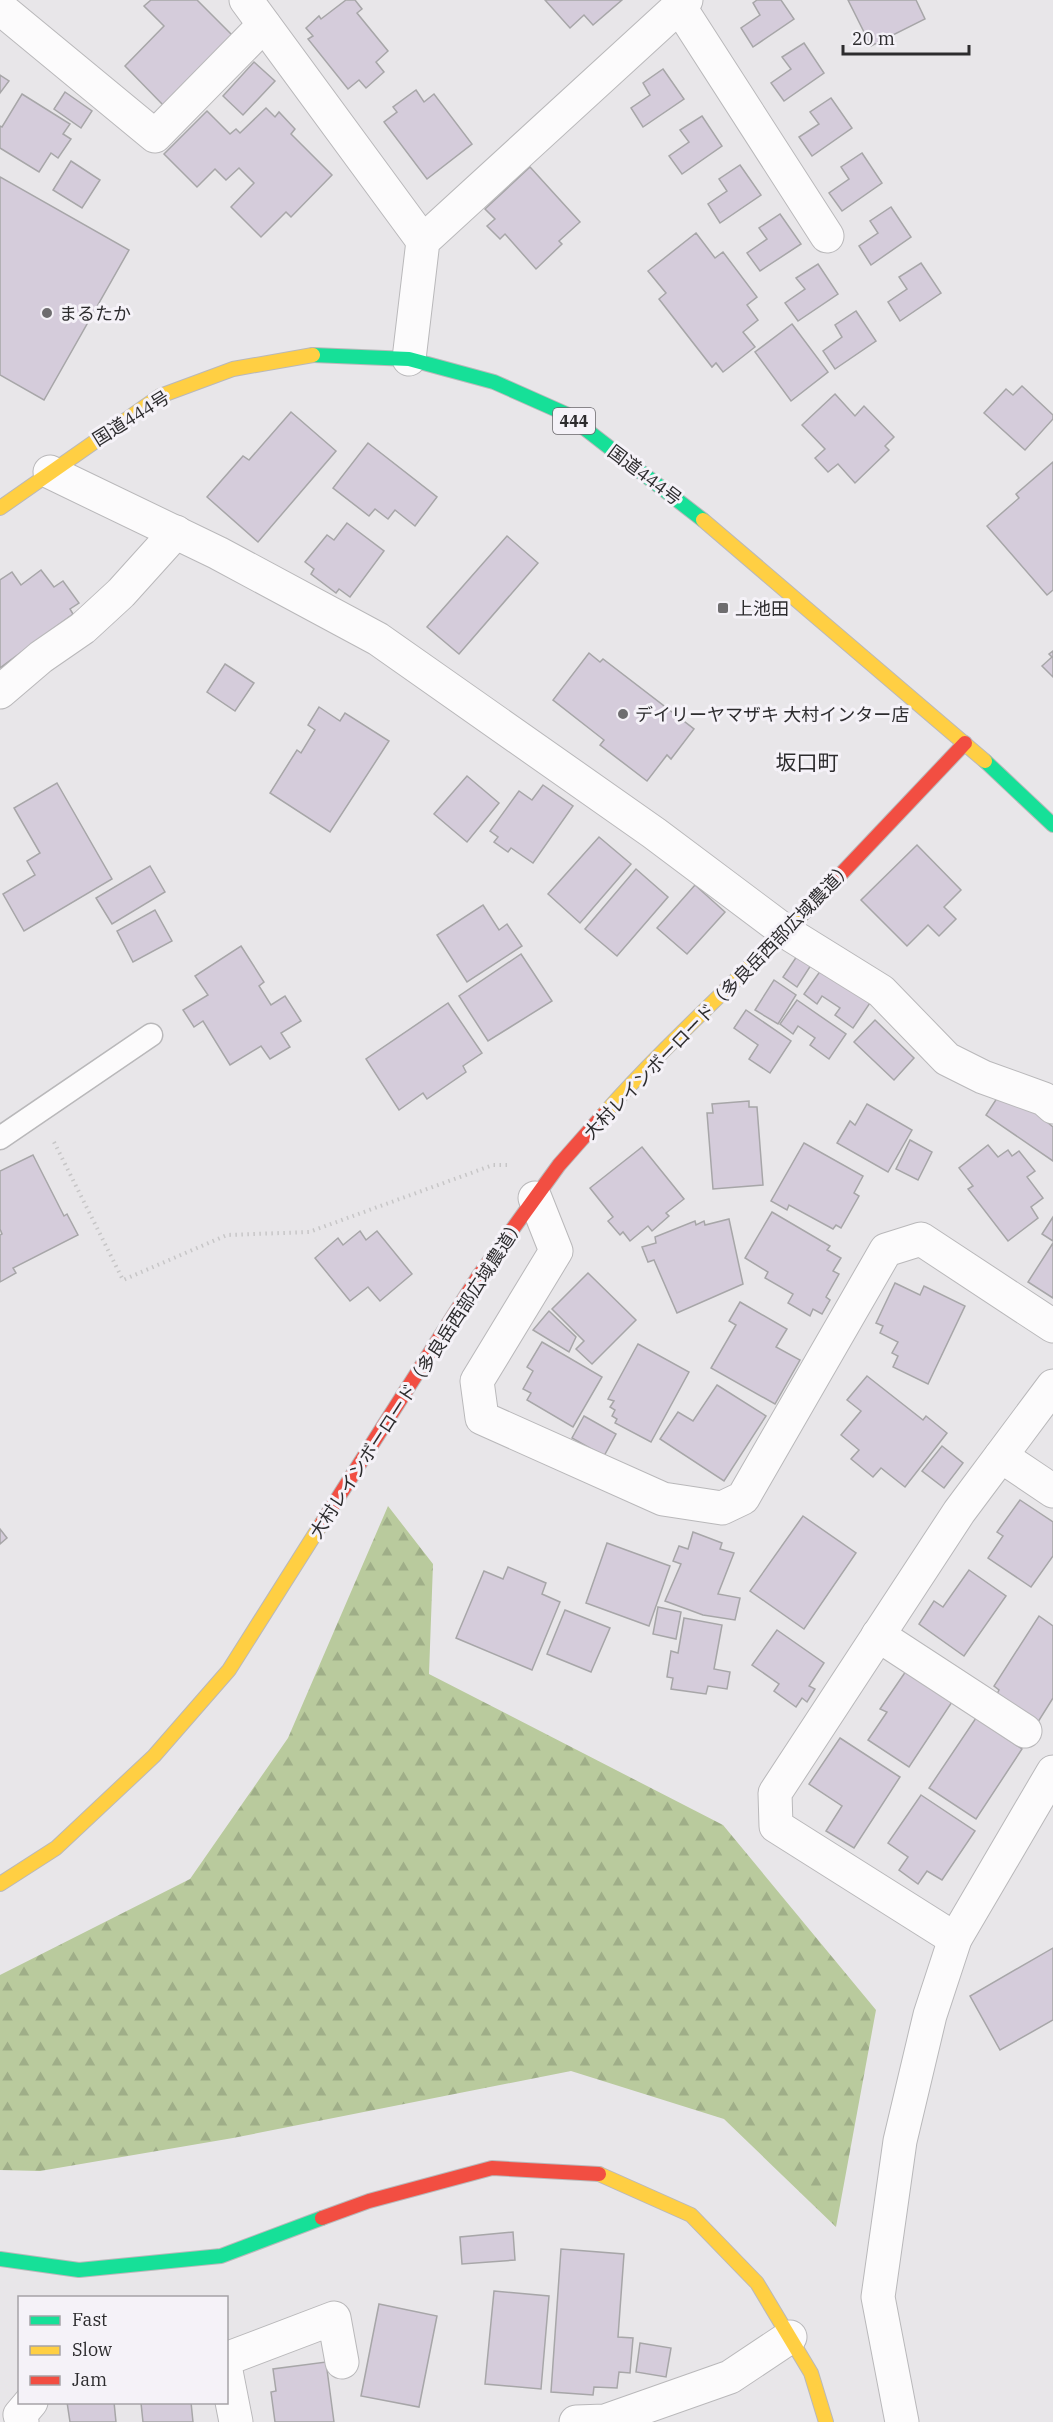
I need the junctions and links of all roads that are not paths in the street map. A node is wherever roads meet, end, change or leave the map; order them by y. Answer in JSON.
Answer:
{"nodes":[{"id":1,"x":682,"y":3,"type":"edge"},
{"id":2,"x":0,"y":8,"type":"edge"},
{"id":3,"x":255,"y":13,"type":"edge"},
{"id":4,"x":827,"y":236,"type":"dead end"},
{"id":5,"x":423,"y":241,"type":"junction"},
{"id":6,"x":409,"y":360,"type":"junction"},
{"id":7,"x":50,"y":471,"type":"junction"},
{"id":8,"x":0,"y":508,"type":"edge"},
{"id":9,"x":176,"y":532,"type":"junction"},
{"id":10,"x":0,"y":692,"type":"edge"},
{"id":11,"x":965,"y":743,"type":"junction"},
{"id":12,"x":1053,"y":825,"type":"edge"},
{"id":13,"x":786,"y":932,"type":"junction"},
{"id":14,"x":151,"y":1035,"type":"dead end"},
{"id":15,"x":1053,"y":1107,"type":"edge"},
{"id":16,"x":0,"y":1138,"type":"edge"},
{"id":17,"x":535,"y":1198,"type":"junction"},
{"id":18,"x":1053,"y":1326,"type":"edge"},
{"id":19,"x":1053,"y":1386,"type":"edge"},
{"id":20,"x":1001,"y":1456,"type":"junction"},
{"id":21,"x":1053,"y":1491,"type":"edge"},
{"id":22,"x":878,"y":1635,"type":"junction"},
{"id":23,"x":1025,"y":1731,"type":"dead end"},
{"id":24,"x":1053,"y":1773,"type":"edge"},
{"id":25,"x":0,"y":1884,"type":"edge"},
{"id":26,"x":955,"y":1939,"type":"junction"},
{"id":27,"x":0,"y":2259,"type":"edge"},
{"id":28,"x":790,"y":2337,"type":"junction"},
{"id":29,"x":228,"y":2358,"type":"edge"},
{"id":30,"x":342,"y":2362,"type":"dead end"},
{"id":31,"x":228,"y":2381,"type":"edge"},
{"id":32,"x":30,"y":2404,"type":"edge"},
{"id":33,"x":22,"y":2422,"type":"edge"},
{"id":34,"x":236,"y":2422,"type":"edge"},
{"id":35,"x":576,"y":2422,"type":"edge"},
{"id":36,"x":826,"y":2422,"type":"edge"},
{"id":37,"x":902,"y":2422,"type":"edge"}],
"edges":[{"from":1,"to":4,"type":"street"},
{"from":1,"to":5,"type":"street"},
{"from":2,"to":3,"type":"street"},
{"from":3,"to":5,"type":"street"},
{"from":5,"to":6,"type":"street"},
{"from":6,"to":7,"type":"main road","name":"国道444号","number":"444"},
{"from":6,"to":11,"type":"main road","name":"国道444号","number":"444"},
{"from":7,"to":8,"type":"main road","name":"国道444号","number":"444"},
{"from":7,"to":9,"type":"street"},
{"from":9,"to":10,"type":"street"},
{"from":9,"to":13,"type":"street"},
{"from":11,"to":12,"type":"main road","name":"国道444号","number":"444"},
{"from":11,"to":13,"type":"main road","name":"大村レインボーロード（多良岳西部広域農道）"},
{"from":13,"to":15,"type":"street"},
{"from":13,"to":17,"type":"main road","name":"大村レインボーロード（多良岳西部広域農道）"},
{"from":14,"to":16,"type":"lane"},
{"from":17,"to":18,"type":"street"},
{"from":17,"to":25,"type":"main road","name":"大村レインボーロード（多良岳西部広域農道）"},
{"from":19,"to":20,"type":"street"},
{"from":20,"to":21,"type":"street"},
{"from":20,"to":22,"type":"street"},
{"from":22,"to":23,"type":"street"},
{"from":22,"to":26,"type":"street"},
{"from":24,"to":26,"type":"street"},
{"from":26,"to":37,"type":"street"},
{"from":27,"to":28,"type":"main road"},
{"from":28,"to":35,"type":"street"},
{"from":28,"to":36,"type":"main road"},
{"from":29,"to":30,"type":"street"},
{"from":31,"to":34,"type":"street"},
{"from":32,"to":33,"type":"street"}]}
